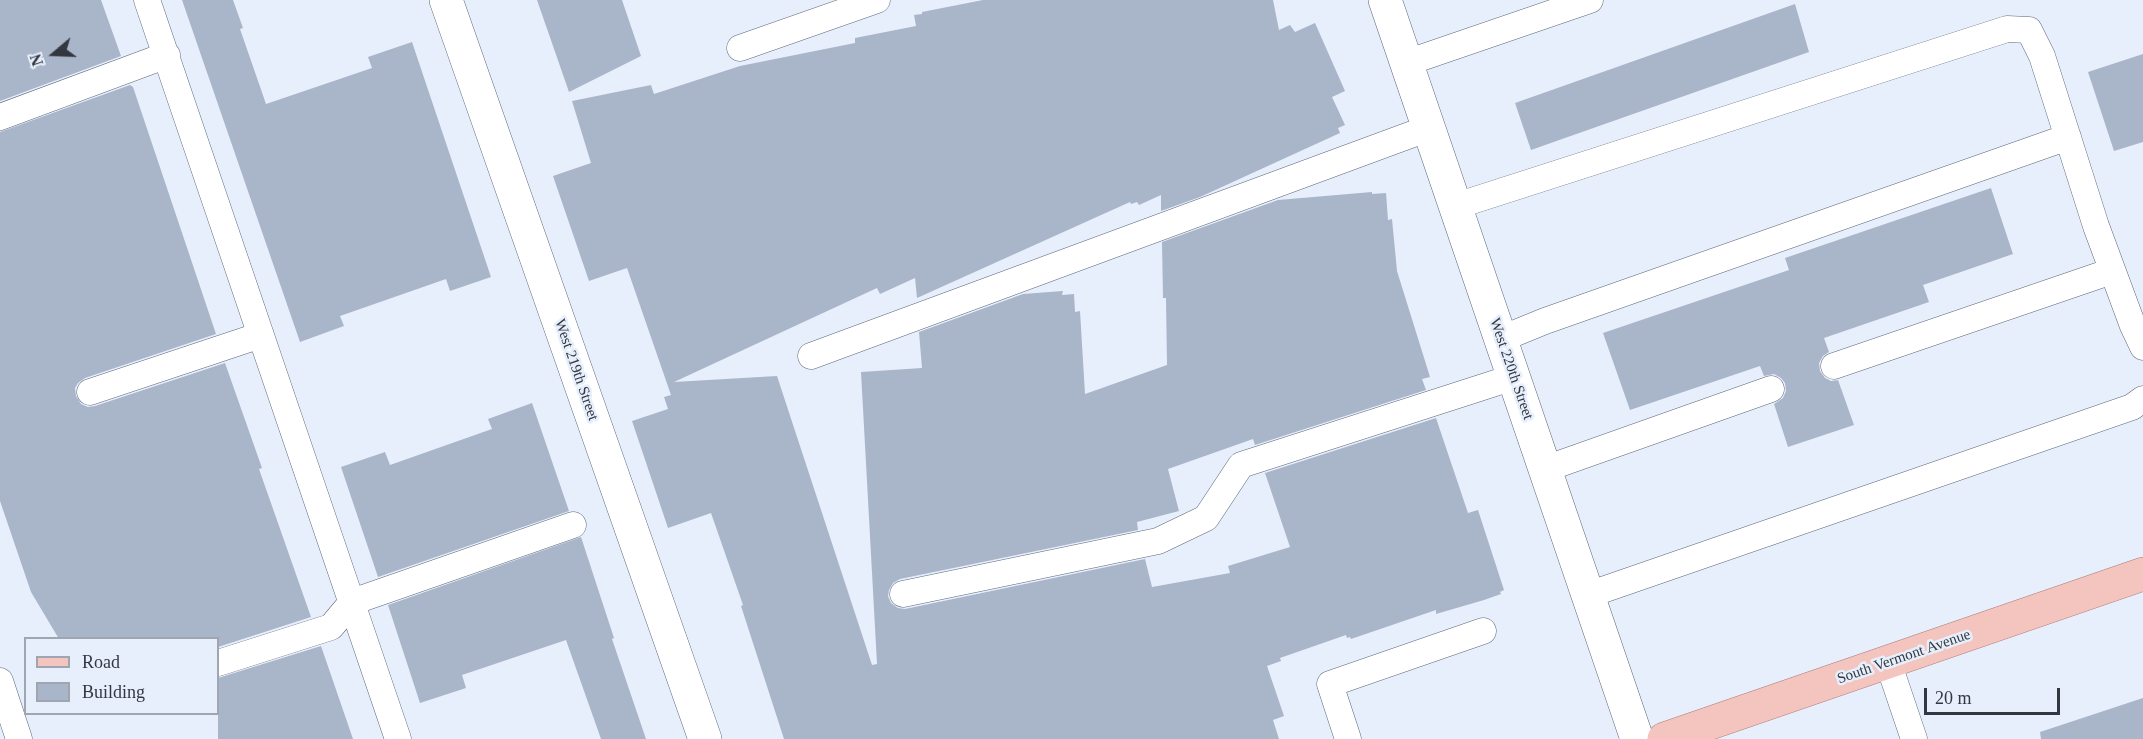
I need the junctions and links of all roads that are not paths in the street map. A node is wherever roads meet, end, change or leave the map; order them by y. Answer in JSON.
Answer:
{"nodes":[{"id":1,"x":147,"y":0,"type":"edge"},
{"id":2,"x":446,"y":0,"type":"edge"},
{"id":3,"x":877,"y":0,"type":"edge"},
{"id":4,"x":1385,"y":0,"type":"edge"},
{"id":5,"x":1590,"y":0,"type":"edge"},
{"id":6,"x":740,"y":48,"type":"dead end"},
{"id":7,"x":167,"y":55,"type":"junction"},
{"id":8,"x":1406,"y":63,"type":"junction"},
{"id":9,"x":0,"y":117,"type":"edge"},
{"id":10,"x":1429,"y":128,"type":"junction"},
{"id":11,"x":2068,"y":137,"type":"junction"},
{"id":12,"x":1456,"y":206,"type":"junction"},
{"id":13,"x":2112,"y":271,"type":"junction"},
{"id":14,"x":261,"y":335,"type":"junction"},
{"id":15,"x":1501,"y":339,"type":"junction"},
{"id":16,"x":2143,"y":347,"type":"edge"},
{"id":17,"x":811,"y":356,"type":"dead end"},
{"id":18,"x":1834,"y":366,"type":"dead end"},
{"id":19,"x":1514,"y":377,"type":"junction"},
{"id":20,"x":1771,"y":389,"type":"dead end"},
{"id":21,"x":90,"y":392,"type":"dead end"},
{"id":22,"x":2143,"y":399,"type":"edge"},
{"id":23,"x":1545,"y":469,"type":"junction"},
{"id":24,"x":573,"y":525,"type":"dead end"},
{"id":25,"x":2143,"y":574,"type":"edge"},
{"id":26,"x":903,"y":594,"type":"dead end"},
{"id":27,"x":1588,"y":595,"type":"junction"},
{"id":28,"x":352,"y":602,"type":"junction"},
{"id":29,"x":1483,"y":631,"type":"dead end"},
{"id":30,"x":1888,"y":662,"type":"junction"},
{"id":31,"x":219,"y":663,"type":"edge"},
{"id":32,"x":0,"y":681,"type":"edge"},
{"id":33,"x":19,"y":739,"type":"edge"},
{"id":34,"x":398,"y":739,"type":"edge"},
{"id":35,"x":705,"y":739,"type":"edge"},
{"id":36,"x":1348,"y":739,"type":"edge"},
{"id":37,"x":1637,"y":739,"type":"edge"},
{"id":38,"x":1664,"y":739,"type":"edge"},
{"id":39,"x":1914,"y":739,"type":"edge"}],
"edges":[{"from":1,"to":7,"type":"lane"},
{"from":2,"to":35,"type":"street","name":"West 219th Street"},
{"from":3,"to":6,"type":"lane"},
{"from":4,"to":8,"type":"street","name":"West 220th Street"},
{"from":5,"to":8,"type":"lane"},
{"from":7,"to":9,"type":"lane"},
{"from":7,"to":14,"type":"lane"},
{"from":8,"to":10,"type":"street","name":"West 220th Street"},
{"from":10,"to":12,"type":"street","name":"West 220th Street"},
{"from":10,"to":17,"type":"lane"},
{"from":11,"to":12,"type":"lane"},
{"from":11,"to":13,"type":"lane"},
{"from":11,"to":15,"type":"lane"},
{"from":12,"to":15,"type":"street","name":"West 220th Street"},
{"from":13,"to":16,"type":"lane"},
{"from":13,"to":18,"type":"lane"},
{"from":14,"to":21,"type":"lane"},
{"from":14,"to":28,"type":"lane"},
{"from":15,"to":19,"type":"street","name":"West 220th Street"},
{"from":19,"to":23,"type":"street","name":"West 220th Street"},
{"from":19,"to":26,"type":"lane"},
{"from":20,"to":23,"type":"lane"},
{"from":22,"to":27,"type":"lane"},
{"from":23,"to":27,"type":"street","name":"West 220th Street"},
{"from":24,"to":28,"type":"lane"},
{"from":25,"to":30,"type":"main road","name":"South Vermont Avenue"},
{"from":27,"to":37,"type":"street","name":"West 220th Street"},
{"from":28,"to":31,"type":"lane"},
{"from":28,"to":34,"type":"lane"},
{"from":29,"to":36,"type":"lane"},
{"from":30,"to":38,"type":"main road","name":"South Vermont Avenue"},
{"from":30,"to":39,"type":"lane"},
{"from":32,"to":33,"type":"lane"}]}
